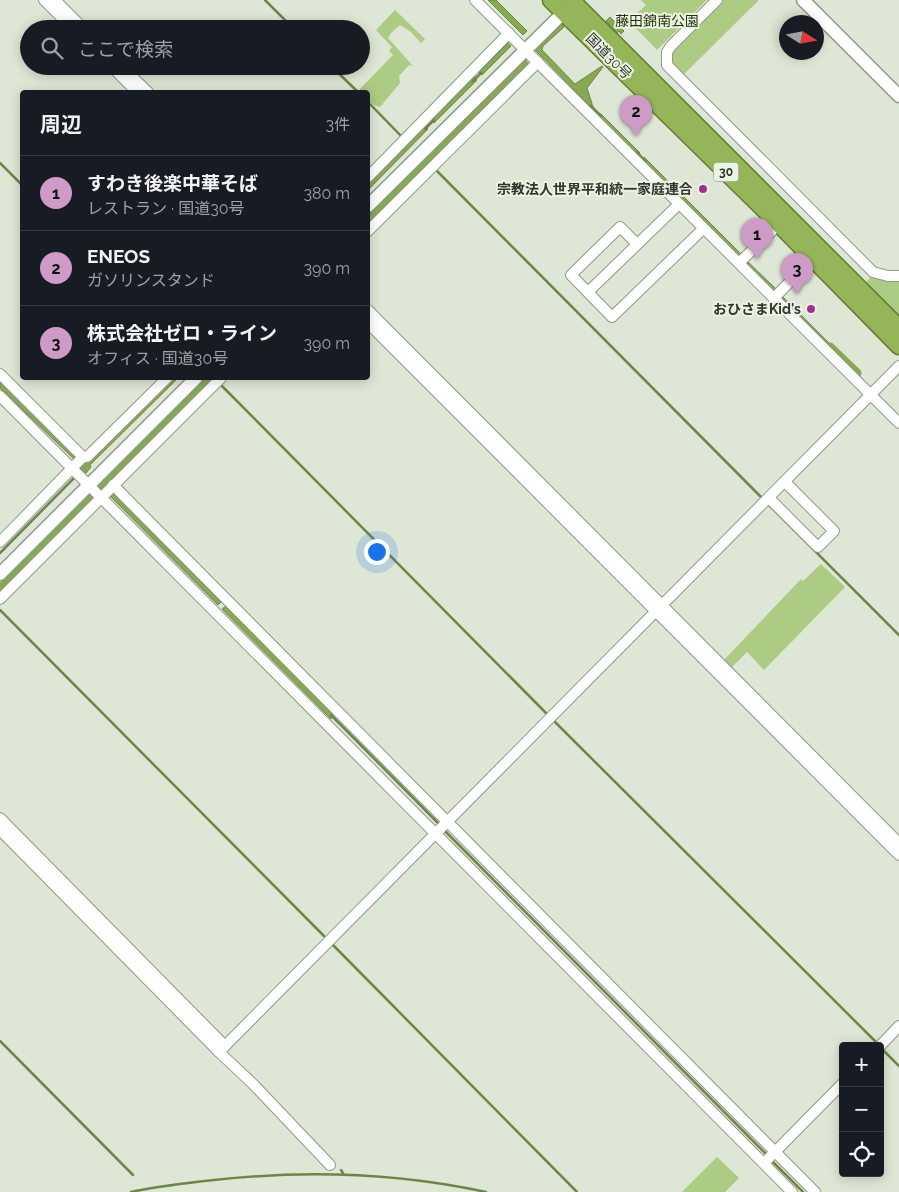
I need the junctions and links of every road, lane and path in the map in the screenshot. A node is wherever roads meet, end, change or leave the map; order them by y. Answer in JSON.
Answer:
{"nodes":[{"id":1,"x":44,"y":0,"type":"edge"},
{"id":2,"x":55,"y":0,"type":"edge"},
{"id":3,"x":475,"y":0,"type":"edge"},
{"id":4,"x":552,"y":0,"type":"edge"},
{"id":5,"x":717,"y":0,"type":"edge"},
{"id":6,"x":803,"y":0,"type":"edge"},
{"id":7,"x":571,"y":4,"type":"edge"},
{"id":8,"x":64,"y":20,"type":"edge"},
{"id":9,"x":75,"y":20,"type":"edge"},
{"id":10,"x":509,"y":34,"type":"junction"},
{"id":11,"x":525,"y":50,"type":"junction"},
{"id":12,"x":538,"y":62,"type":"junction"},
{"id":13,"x":119,"y":75,"type":"edge"},
{"id":14,"x":131,"y":75,"type":"edge"},
{"id":15,"x":135,"y":90,"type":"edge"},
{"id":16,"x":146,"y":90,"type":"edge"},
{"id":17,"x":899,"y":96,"type":"edge"},
{"id":18,"x":370,"y":175,"type":"edge"},
{"id":19,"x":370,"y":204,"type":"edge"},
{"id":20,"x":679,"y":204,"type":"junction"},
{"id":21,"x":778,"y":224,"type":"junction"},
{"id":22,"x":703,"y":229,"type":"junction"},
{"id":23,"x":370,"y":230,"type":"edge"},
{"id":24,"x":637,"y":244,"type":"junction"},
{"id":25,"x":813,"y":258,"type":"junction"},
{"id":26,"x":739,"y":263,"type":"junction"},
{"id":27,"x":899,"y":276,"type":"edge"},
{"id":28,"x":588,"y":292,"type":"junction"},
{"id":29,"x":776,"y":295,"type":"junction"},
{"id":30,"x":370,"y":313,"type":"edge"},
{"id":31,"x":370,"y":324,"type":"edge"},
{"id":32,"x":379,"y":328,"type":"junction"},
{"id":33,"x":899,"y":328,"type":"edge"},
{"id":34,"x":899,"y":346,"type":"edge"},
{"id":35,"x":899,"y":366,"type":"edge"},
{"id":36,"x":0,"y":374,"type":"edge"},
{"id":37,"x":165,"y":380,"type":"edge"},
{"id":38,"x":194,"y":380,"type":"edge"},
{"id":39,"x":218,"y":380,"type":"edge"},
{"id":40,"x":871,"y":395,"type":"junction"},
{"id":41,"x":0,"y":396,"type":"edge"},
{"id":42,"x":899,"y":423,"type":"edge"},
{"id":43,"x":91,"y":479,"type":"junction"},
{"id":44,"x":785,"y":482,"type":"junction"},
{"id":45,"x":769,"y":498,"type":"junction"},
{"id":46,"x":0,"y":542,"type":"edge"},
{"id":47,"x":0,"y":574,"type":"edge"},
{"id":48,"x":0,"y":599,"type":"edge"},
{"id":49,"x":222,"y":605,"type":"junction"},
{"id":50,"x":659,"y":609,"type":"junction"},
{"id":51,"x":335,"y":720,"type":"junction"},
{"id":52,"x":0,"y":818,"type":"edge"},
{"id":53,"x":442,"y":827,"type":"junction"},
{"id":54,"x":0,"y":830,"type":"edge"},
{"id":55,"x":899,"y":843,"type":"edge"},
{"id":56,"x":899,"y":855,"type":"edge"},
{"id":57,"x":51,"y":876,"type":"junction"},
{"id":58,"x":899,"y":1026,"type":"edge"},
{"id":59,"x":883,"y":1042,"type":"edge"},
{"id":60,"x":222,"y":1049,"type":"junction"},
{"id":61,"x":839,"y":1087,"type":"edge"},
{"id":62,"x":769,"y":1158,"type":"junction"},
{"id":63,"x":330,"y":1165,"type":"dead end"},
{"id":64,"x":792,"y":1192,"type":"edge"},
{"id":65,"x":815,"y":1192,"type":"edge"}],
"edges":[{"from":1,"to":8,"type":"street"},
{"from":2,"to":9,"type":"street"},
{"from":3,"to":10,"type":"street"},
{"from":4,"to":7,"type":"highway","name":"国道30号","number":"30"},
{"from":5,"to":27,"type":"street"},
{"from":6,"to":17,"type":"street"},
{"from":7,"to":11,"type":"street"},
{"from":7,"to":21,"type":"highway","name":"国道30号","number":"30"},
{"from":7,"to":33,"type":"highway","name":"国道30号","number":"30"},
{"from":10,"to":11,"type":"street"},
{"from":10,"to":18,"type":"street"},
{"from":11,"to":12,"type":"street"},
{"from":11,"to":19,"type":"street"},
{"from":12,"to":20,"type":"street"},
{"from":12,"to":23,"type":"street"},
{"from":13,"to":15,"type":"street"},
{"from":14,"to":16,"type":"street"},
{"from":20,"to":22,"type":"street"},
{"from":20,"to":24,"type":"street"},
{"from":21,"to":25,"type":"highway","name":"国道30号","number":"30"},
{"from":21,"to":26,"type":"street"},
{"from":22,"to":26,"type":"street"},
{"from":22,"to":28,"type":"street"},
{"from":24,"to":28,"type":"street"},
{"from":24,"to":28,"type":"street"},
{"from":25,"to":29,"type":"street"},
{"from":25,"to":34,"type":"highway","name":"国道30号","number":"30"},
{"from":26,"to":29,"type":"street"},
{"from":29,"to":40,"type":"street"},
{"from":30,"to":32,"type":"street"},
{"from":31,"to":32,"type":"street"},
{"from":32,"to":50,"type":"street"},
{"from":35,"to":40,"type":"street"},
{"from":36,"to":43,"type":"street"},
{"from":37,"to":43,"type":"street"},
{"from":38,"to":43,"type":"street"},
{"from":39,"to":43,"type":"street"},
{"from":40,"to":42,"type":"street"},
{"from":40,"to":44,"type":"street"},
{"from":41,"to":43,"type":"street"},
{"from":43,"to":46,"type":"street"},
{"from":43,"to":47,"type":"street"},
{"from":43,"to":48,"type":"street"},
{"from":43,"to":49,"type":"street"},
{"from":43,"to":49,"type":"street"},
{"from":44,"to":45,"type":"street"},
{"from":44,"to":45,"type":"street"},
{"from":45,"to":50,"type":"street"},
{"from":49,"to":51,"type":"street"},
{"from":49,"to":51,"type":"street"},
{"from":50,"to":53,"type":"street"},
{"from":50,"to":55,"type":"street"},
{"from":50,"to":56,"type":"street"},
{"from":51,"to":53,"type":"street"},
{"from":51,"to":53,"type":"street"},
{"from":52,"to":57,"type":"street"},
{"from":53,"to":60,"type":"street"},
{"from":53,"to":62,"type":"street"},
{"from":53,"to":62,"type":"street"},
{"from":54,"to":57,"type":"street"},
{"from":57,"to":60,"type":"street"},
{"from":58,"to":59,"type":"street"},
{"from":60,"to":63,"type":"street"},
{"from":61,"to":62,"type":"street"},
{"from":62,"to":64,"type":"street"},
{"from":62,"to":65,"type":"street"}]}
